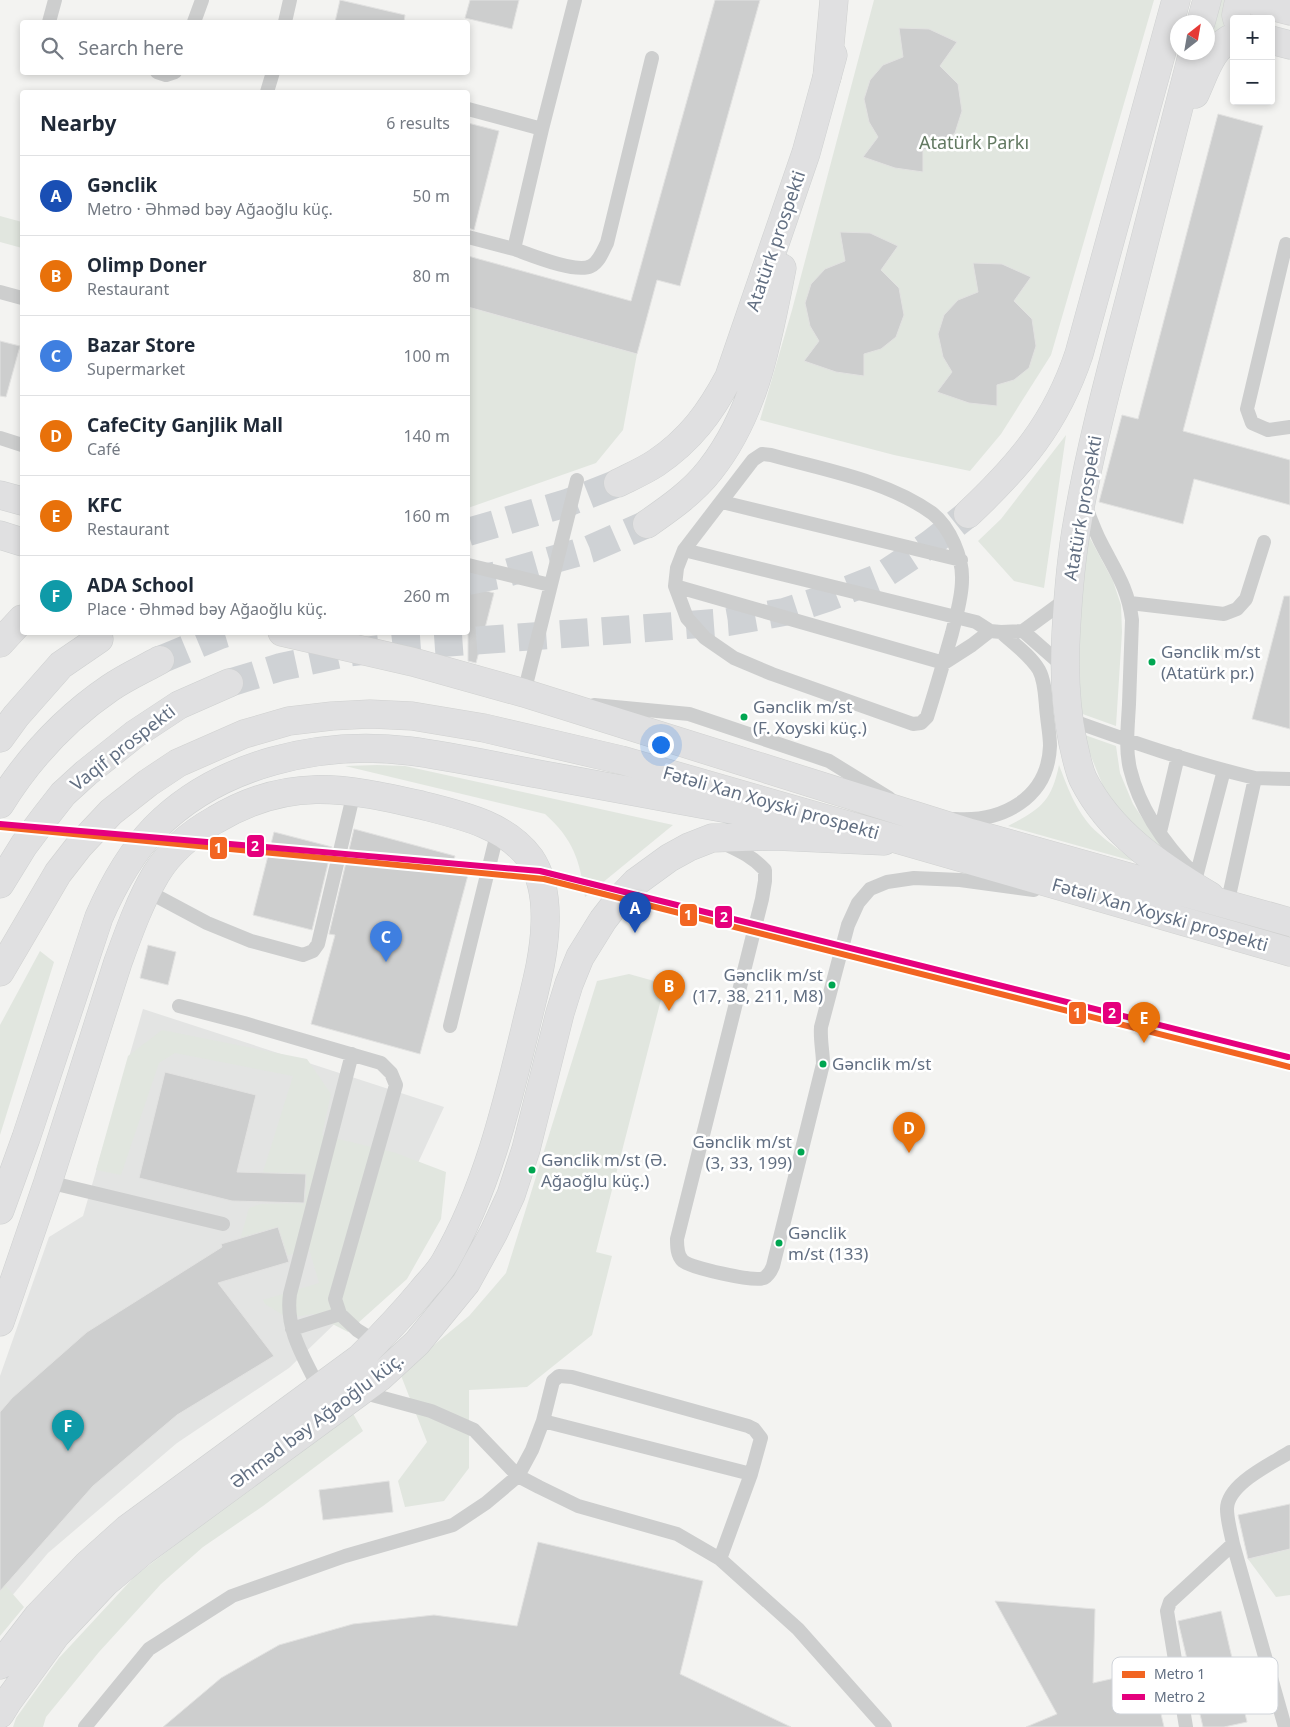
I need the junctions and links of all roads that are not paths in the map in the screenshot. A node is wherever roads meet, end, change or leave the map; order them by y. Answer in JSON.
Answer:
{"nodes":[{"id":1,"x":55,"y":0,"type":"edge"},
{"id":2,"x":202,"y":0,"type":"edge"},
{"id":3,"x":290,"y":0,"type":"edge"},
{"id":4,"x":575,"y":0,"type":"edge"},
{"id":5,"x":834,"y":0,"type":"edge"},
{"id":6,"x":847,"y":0,"type":"edge"},
{"id":7,"x":1176,"y":0,"type":"edge"},
{"id":8,"x":1207,"y":0,"type":"edge"},
{"id":9,"x":1250,"y":2,"type":"edge"},
{"id":10,"x":1290,"y":11,"type":"edge"},
{"id":11,"x":1203,"y":15,"type":"edge"},
{"id":12,"x":1240,"y":15,"type":"edge"},
{"id":13,"x":49,"y":20,"type":"edge"},
{"id":14,"x":195,"y":20,"type":"edge"},
{"id":15,"x":285,"y":20,"type":"edge"},
{"id":16,"x":1230,"y":40,"type":"edge"},
{"id":17,"x":1275,"y":41,"type":"edge"},
{"id":18,"x":1290,"y":45,"type":"edge"},
{"id":19,"x":652,"y":58,"type":"dead end"},
{"id":20,"x":1191,"y":60,"type":"edge"},
{"id":21,"x":272,"y":75,"type":"edge"},
{"id":22,"x":827,"y":77,"type":"junction"},
{"id":23,"x":268,"y":90,"type":"edge"},
{"id":24,"x":470,"y":110,"type":"edge"},
{"id":25,"x":542,"y":129,"type":"junction"},
{"id":26,"x":806,"y":154,"type":"junction"},
{"id":27,"x":1166,"y":154,"type":"junction"},
{"id":28,"x":470,"y":238,"type":"edge"},
{"id":29,"x":1286,"y":244,"type":"dead end"},
{"id":30,"x":514,"y":249,"type":"junction"},
{"id":31,"x":0,"y":292,"type":"edge"},
{"id":32,"x":20,"y":297,"type":"edge"},
{"id":33,"x":1290,"y":427,"type":"edge"},
{"id":34,"x":0,"y":438,"type":"edge"},
{"id":35,"x":20,"y":443,"type":"edge"},
{"id":36,"x":578,"y":480,"type":"dead end"},
{"id":37,"x":618,"y":483,"type":"tunnel mouth"},
{"id":38,"x":0,"y":495,"type":"edge"},
{"id":39,"x":1082,"y":497,"type":"junction"},
{"id":40,"x":20,"y":501,"type":"edge"},
{"id":41,"x":722,"y":502,"type":"junction"},
{"id":42,"x":968,"y":514,"type":"tunnel mouth"},
{"id":43,"x":647,"y":524,"type":"tunnel mouth"},
{"id":44,"x":0,"y":535,"type":"edge"},
{"id":45,"x":20,"y":541,"type":"edge"},
{"id":46,"x":1264,"y":542,"type":"dead end"},
{"id":47,"x":684,"y":550,"type":"junction"},
{"id":48,"x":961,"y":560,"type":"junction"},
{"id":49,"x":470,"y":566,"type":"edge"},
{"id":50,"x":550,"y":586,"type":"junction"},
{"id":51,"x":675,"y":586,"type":"junction"},
{"id":52,"x":1068,"y":598,"type":"junction"},
{"id":53,"x":1130,"y":603,"type":"junction"},
{"id":54,"x":956,"y":617,"type":"junction"},
{"id":55,"x":20,"y":621,"type":"edge"},
{"id":56,"x":1023,"y":630,"type":"junction"},
{"id":57,"x":996,"y":632,"type":"junction"},
{"id":58,"x":295,"y":635,"type":"edge"},
{"id":59,"x":328,"y":635,"type":"edge"},
{"id":60,"x":99,"y":639,"type":"dead end"},
{"id":61,"x":0,"y":643,"type":"edge"},
{"id":62,"x":160,"y":660,"type":"tunnel mouth"},
{"id":63,"x":413,"y":662,"type":"junction"},
{"id":64,"x":944,"y":663,"type":"junction"},
{"id":65,"x":1064,"y":667,"type":"junction"},
{"id":66,"x":229,"y":683,"type":"tunnel mouth"},
{"id":67,"x":535,"y":697,"type":"junction"},
{"id":68,"x":1068,"y":719,"type":"junction"},
{"id":69,"x":0,"y":738,"type":"edge"},
{"id":70,"x":1128,"y":740,"type":"junction"},
{"id":71,"x":1178,"y":756,"type":"junction"},
{"id":72,"x":1224,"y":770,"type":"junction"},
{"id":73,"x":1255,"y":778,"type":"junction"},
{"id":74,"x":1290,"y":779,"type":"edge"},
{"id":75,"x":354,"y":792,"type":"junction"},
{"id":76,"x":0,"y":804,"type":"edge"},
{"id":77,"x":921,"y":817,"type":"junction"},
{"id":78,"x":498,"y":830,"type":"junction"},
{"id":79,"x":1160,"y":832,"type":"junction"},
{"id":80,"x":712,"y":838,"type":"junction"},
{"id":81,"x":908,"y":842,"type":"junction"},
{"id":82,"x":1196,"y":877,"type":"junction"},
{"id":83,"x":0,"y":884,"type":"edge"},
{"id":84,"x":147,"y":892,"type":"junction"},
{"id":85,"x":1104,"y":898,"type":"junction"},
{"id":86,"x":1227,"y":905,"type":"junction"},
{"id":87,"x":1290,"y":922,"type":"edge"},
{"id":88,"x":1234,"y":936,"type":"junction"},
{"id":89,"x":1290,"y":952,"type":"edge"},
{"id":90,"x":1290,"y":959,"type":"edge"},
{"id":91,"x":0,"y":972,"type":"edge"},
{"id":92,"x":179,"y":1006,"type":"dead end"},
{"id":93,"x":450,"y":1026,"type":"dead end"},
{"id":94,"x":352,"y":1054,"type":"junction"},
{"id":95,"x":48,"y":1182,"type":"junction"},
{"id":96,"x":0,"y":1210,"type":"edge"},
{"id":97,"x":224,"y":1224,"type":"dead end"},
{"id":98,"x":340,"y":1314,"type":"junction"},
{"id":99,"x":0,"y":1322,"type":"edge"},
{"id":100,"x":292,"y":1329,"type":"junction"},
{"id":101,"x":376,"y":1342,"type":"junction"},
{"id":102,"x":318,"y":1388,"type":"junction"},
{"id":103,"x":361,"y":1392,"type":"junction"},
{"id":104,"x":543,"y":1421,"type":"junction"},
{"id":105,"x":1290,"y":1452,"type":"edge"},
{"id":106,"x":751,"y":1474,"type":"junction"},
{"id":107,"x":518,"y":1476,"type":"junction"},
{"id":108,"x":1232,"y":1544,"type":"junction"},
{"id":109,"x":720,"y":1559,"type":"junction"},
{"id":110,"x":1175,"y":1657,"type":"edge"},
{"id":111,"x":1265,"y":1657,"type":"edge"},
{"id":112,"x":0,"y":1665,"type":"edge"},
{"id":113,"x":1278,"y":1703,"type":"edge"},
{"id":114,"x":0,"y":1714,"type":"edge"},
{"id":115,"x":1184,"y":1714,"type":"edge"},
{"id":116,"x":85,"y":1727,"type":"edge"},
{"id":117,"x":885,"y":1727,"type":"edge"},
{"id":118,"x":1186,"y":1727,"type":"edge"},
{"id":119,"x":1285,"y":1727,"type":"edge"}],
"edges":[{"from":1,"to":13,"type":"lane"},
{"from":2,"to":14,"type":"lane"},
{"from":3,"to":15,"type":"lane"},
{"from":4,"to":25,"type":"lane"},
{"from":5,"to":22,"type":"main road"},
{"from":6,"to":22,"type":"main road","name":"Atatürk prospekti"},
{"from":7,"to":42,"type":"main road"},
{"from":8,"to":11,"type":"main road"},
{"from":9,"to":10,"type":"main road"},
{"from":9,"to":12,"type":"main road"},
{"from":16,"to":27,"type":"main road"},
{"from":17,"to":18,"type":"main road"},
{"from":19,"to":30,"type":"lane"},
{"from":20,"to":27,"type":"main road","name":"Atatürk prospekti"},
{"from":21,"to":23,"type":"lane"},
{"from":22,"to":26,"type":"main road","name":"Atatürk prospekti"},
{"from":24,"to":25,"type":"lane"},
{"from":25,"to":30,"type":"lane"},
{"from":26,"to":37,"type":"main road","name":"Atatürk prospekti"},
{"from":26,"to":43,"type":"main road","name":"Atatürk prospekti"},
{"from":27,"to":39,"type":"main road","name":"Atatürk prospekti"},
{"from":28,"to":30,"type":"lane"},
{"from":29,"to":33,"type":"lane"},
{"from":31,"to":32,"type":"lane"},
{"from":34,"to":35,"type":"lane"},
{"from":36,"to":50,"type":"lane"},
{"from":38,"to":40,"type":"main road"},
{"from":39,"to":52,"type":"main road","name":"Atatürk prospekti"},
{"from":39,"to":53,"type":"lane"},
{"from":41,"to":47,"type":"lane"},
{"from":41,"to":48,"type":"lane"},
{"from":41,"to":48,"type":"lane"},
{"from":44,"to":45,"type":"main road"},
{"from":46,"to":53,"type":"lane"},
{"from":47,"to":51,"type":"lane"},
{"from":47,"to":54,"type":"lane"},
{"from":48,"to":54,"type":"lane"},
{"from":49,"to":50,"type":"lane"},
{"from":50,"to":67,"type":"lane"},
{"from":51,"to":64,"type":"lane"},
{"from":51,"to":64,"type":"lane"},
{"from":52,"to":56,"type":"lane"},
{"from":52,"to":65,"type":"main road","name":"Atatürk prospekti"},
{"from":53,"to":70,"type":"lane"},
{"from":54,"to":57,"type":"lane"},
{"from":54,"to":64,"type":"lane"},
{"from":55,"to":61,"type":"main road"},
{"from":56,"to":57,"type":"lane"},
{"from":56,"to":65,"type":"lane"},
{"from":57,"to":64,"type":"lane"},
{"from":57,"to":77,"type":"lane"},
{"from":58,"to":63,"type":"main road","name":"Fətəli Xan Xoyski prospekti"},
{"from":59,"to":63,"type":"main road"},
{"from":60,"to":69,"type":"main road"},
{"from":62,"to":76,"type":"main road"},
{"from":63,"to":67,"type":"main road","name":"Fətəli Xan Xoyski prospekti"},
{"from":65,"to":68,"type":"main road","name":"Atatürk prospekti"},
{"from":66,"to":83,"type":"main road","name":"Vaqif prospekti"},
{"from":67,"to":77,"type":"main road","name":"Fətəli Xan Xoyski prospekti"},
{"from":68,"to":70,"type":"lane"},
{"from":68,"to":86,"type":"main road","name":"Atatürk prospekti"},
{"from":70,"to":71,"type":"lane"},
{"from":70,"to":79,"type":"lane"},
{"from":71,"to":72,"type":"lane"},
{"from":71,"to":79,"type":"lane"},
{"from":72,"to":73,"type":"lane"},
{"from":72,"to":82,"type":"lane"},
{"from":73,"to":74,"type":"lane"},
{"from":73,"to":86,"type":"lane"},
{"from":75,"to":78,"type":"main road","name":"Əhməd bəy Ağaoğlu küç."},
{"from":75,"to":84,"type":"main road","name":"Əhməd bəy Ağaoğlu küç."},
{"from":75,"to":84,"type":"lane"},
{"from":77,"to":86,"type":"main road","name":"Fətəli Xan Xoyski prospekti"},
{"from":78,"to":93,"type":"lane"},
{"from":78,"to":101,"type":"main road","name":"Əhməd bəy Ağaoğlu küç."},
{"from":79,"to":82,"type":"lane"},
{"from":80,"to":81,"type":"main road","name":"Əhməd bəy Ağaoğlu küç."},
{"from":80,"to":85,"type":"lane"},
{"from":80,"to":103,"type":"main road","name":"Əhməd bəy Ağaoğlu küç."},
{"from":81,"to":85,"type":"main road","name":"Fətəli Xan Xoyski prospekti"},
{"from":81,"to":91,"type":"main road","name":"Fətəli Xan Xoyski prospekti"},
{"from":81,"to":96,"type":"main road"},
{"from":82,"to":86,"type":"lane"},
{"from":84,"to":95,"type":"main road","name":"Əhməd bəy Ağaoğlu küç."},
{"from":85,"to":88,"type":"main road","name":"Fətəli Xan Xoyski prospekti"},
{"from":86,"to":87,"type":"main road","name":"Fətəli Xan Xoyski prospekti"},
{"from":88,"to":89,"type":"main road","name":"Fətəli Xan Xoyski prospekti"},
{"from":88,"to":90,"type":"lane"},
{"from":92,"to":94,"type":"lane"},
{"from":94,"to":98,"type":"lane"},
{"from":94,"to":100,"type":"lane"},
{"from":95,"to":97,"type":"lane"},
{"from":95,"to":99,"type":"main road","name":"Əhməd bəy Ağaoğlu küç."},
{"from":98,"to":100,"type":"lane"},
{"from":98,"to":101,"type":"lane"},
{"from":100,"to":102,"type":"lane"},
{"from":101,"to":102,"type":"main road","name":"Əhməd bəy Ağaoğlu küç."},
{"from":102,"to":112,"type":"main road","name":"Əhməd bəy Ağaoğlu küç."},
{"from":103,"to":107,"type":"lane"},
{"from":103,"to":114,"type":"main road","name":"Əhməd bəy Ağaoğlu küç."},
{"from":104,"to":106,"type":"lane"},
{"from":104,"to":106,"type":"lane"},
{"from":104,"to":107,"type":"lane"},
{"from":105,"to":108,"type":"lane"},
{"from":106,"to":109,"type":"lane"},
{"from":107,"to":109,"type":"lane"},
{"from":107,"to":116,"type":"lane"},
{"from":108,"to":110,"type":"lane"},
{"from":108,"to":111,"type":"lane"},
{"from":109,"to":117,"type":"lane"},
{"from":113,"to":119,"type":"lane"},
{"from":115,"to":118,"type":"lane"}]}
